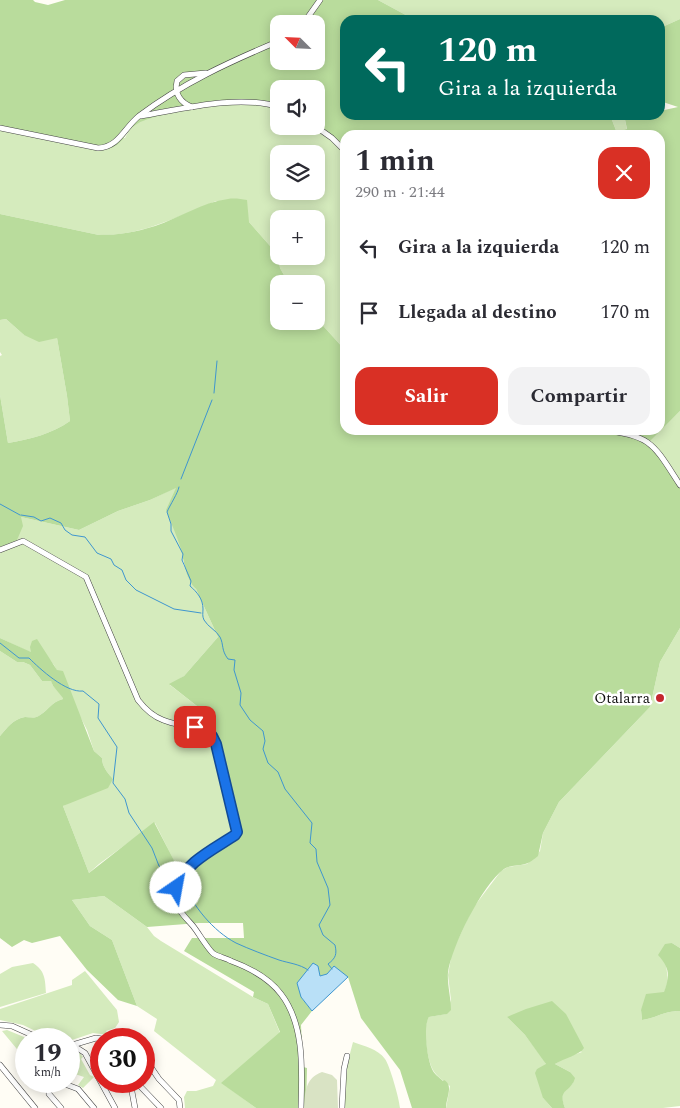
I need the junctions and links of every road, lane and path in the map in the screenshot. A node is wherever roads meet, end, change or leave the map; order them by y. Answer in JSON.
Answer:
{"nodes":[{"id":1,"x":320,"y":0,"type":"edge"},
{"id":2,"x":309,"y":15,"type":"edge"},
{"id":3,"x":270,"y":45,"type":"edge"},
{"id":4,"x":207,"y":73,"type":"junction"},
{"id":5,"x":176,"y":92,"type":"junction"},
{"id":6,"x":270,"y":105,"type":"edge"},
{"id":7,"x":193,"y":108,"type":"junction"},
{"id":8,"x":139,"y":117,"type":"junction"},
{"id":9,"x":0,"y":128,"type":"edge"},
{"id":10,"x":325,"y":133,"type":"edge"},
{"id":11,"x":340,"y":146,"type":"edge"},
{"id":12,"x":633,"y":435,"type":"edge"},
{"id":13,"x":680,"y":485,"type":"edge"},
{"id":14,"x":0,"y":550,"type":"edge"},
{"id":15,"x":0,"y":1025,"type":"edge"},
{"id":16,"x":16,"y":1028,"type":"edge"},
{"id":17,"x":90,"y":1044,"type":"edge"},
{"id":18,"x":80,"y":1050,"type":"edge"},
{"id":19,"x":85,"y":1053,"type":"junction"},
{"id":20,"x":347,"y":1056,"type":"dead end"},
{"id":21,"x":0,"y":1065,"type":"edge"},
{"id":22,"x":155,"y":1073,"type":"edge"},
{"id":23,"x":80,"y":1090,"type":"edge"},
{"id":24,"x":133,"y":1093,"type":"edge"},
{"id":25,"x":147,"y":1093,"type":"edge"},
{"id":26,"x":49,"y":1094,"type":"dead end"},
{"id":27,"x":35,"y":1108,"type":"edge"},
{"id":28,"x":61,"y":1108,"type":"edge"},
{"id":29,"x":94,"y":1108,"type":"edge"},
{"id":30,"x":115,"y":1108,"type":"edge"},
{"id":31,"x":136,"y":1108,"type":"edge"},
{"id":32,"x":161,"y":1108,"type":"edge"},
{"id":33,"x":180,"y":1108,"type":"edge"},
{"id":34,"x":302,"y":1108,"type":"edge"},
{"id":35,"x":342,"y":1108,"type":"edge"}],
"edges":[{"from":1,"to":2,"type":"street"},
{"from":3,"to":4,"type":"street"},
{"from":4,"to":5,"type":"street"},
{"from":4,"to":5,"type":"street"},
{"from":5,"to":7,"type":"street"},
{"from":5,"to":8,"type":"street"},
{"from":6,"to":7,"type":"street"},
{"from":7,"to":8,"type":"street"},
{"from":8,"to":9,"type":"street"},
{"from":10,"to":11,"type":"street"},
{"from":12,"to":13,"type":"street"},
{"from":14,"to":34,"type":"street"},
{"from":15,"to":16,"type":"street"},
{"from":17,"to":19,"type":"street"},
{"from":18,"to":19,"type":"street"},
{"from":19,"to":30,"type":"street"},
{"from":20,"to":35,"type":"street"},
{"from":21,"to":27,"type":"street"},
{"from":22,"to":33,"type":"street"},
{"from":23,"to":29,"type":"street"},
{"from":24,"to":31,"type":"street"},
{"from":25,"to":32,"type":"street"},
{"from":26,"to":28,"type":"street"}]}
